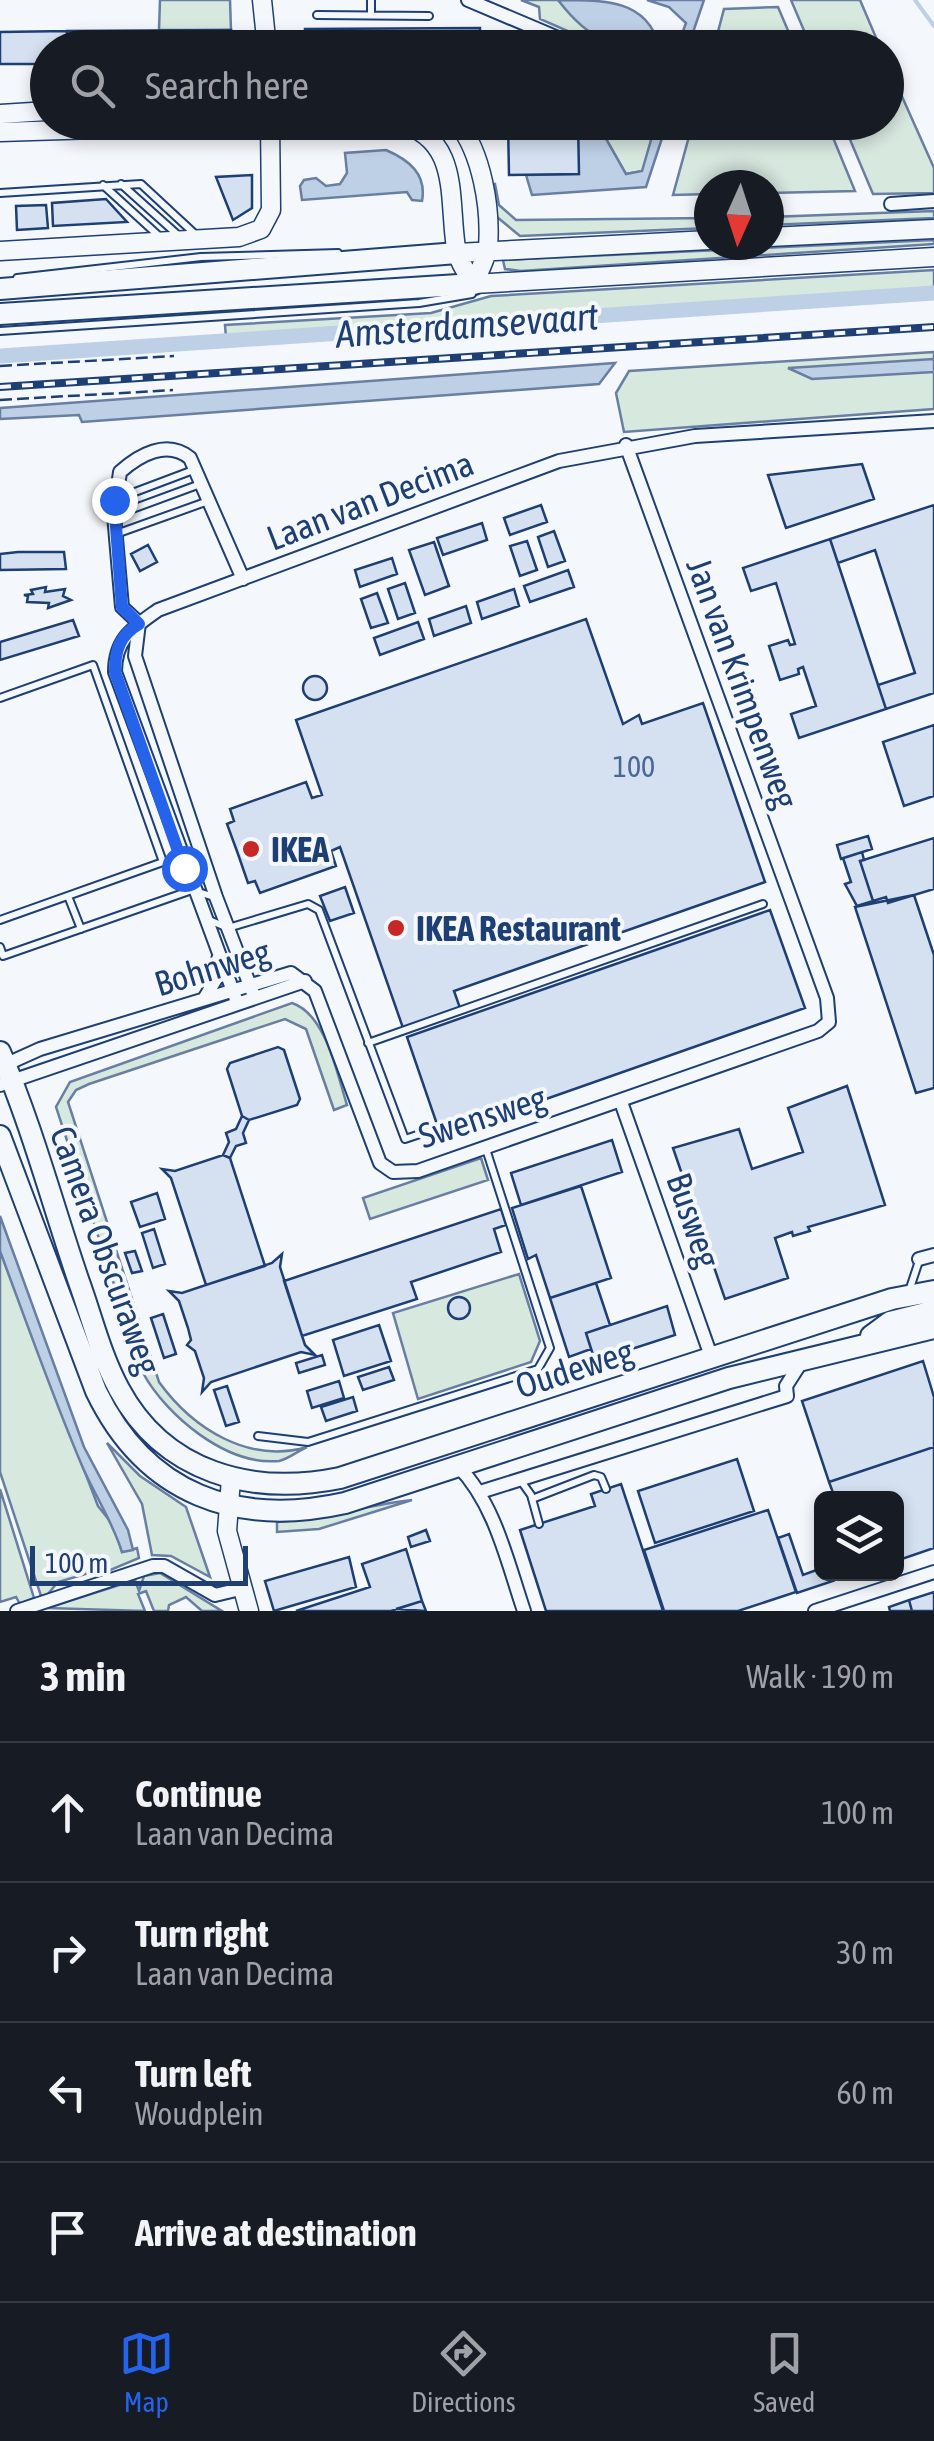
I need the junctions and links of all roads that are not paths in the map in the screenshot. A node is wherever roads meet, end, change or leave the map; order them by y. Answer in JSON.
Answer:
{"nodes":[{"id":1,"x":262,"y":0,"type":"edge"},
{"id":2,"x":371,"y":0,"type":"edge"},
{"id":3,"x":468,"y":0,"type":"edge"},
{"id":4,"x":317,"y":15,"type":"dead end"},
{"id":5,"x":371,"y":15,"type":"junction"},
{"id":6,"x":429,"y":16,"type":"dead end"},
{"id":7,"x":265,"y":30,"type":"edge"},
{"id":8,"x":535,"y":30,"type":"edge"},
{"id":9,"x":30,"y":112,"type":"edge"},
{"id":10,"x":0,"y":114,"type":"edge"},
{"id":11,"x":30,"y":131,"type":"edge"},
{"id":12,"x":0,"y":132,"type":"edge"},
{"id":13,"x":270,"y":140,"type":"edge"},
{"id":14,"x":431,"y":140,"type":"edge"},
{"id":15,"x":468,"y":140,"type":"edge"},
{"id":16,"x":120,"y":184,"type":"junction"},
{"id":17,"x":103,"y":185,"type":"junction"},
{"id":18,"x":0,"y":192,"type":"edge"},
{"id":19,"x":934,"y":201,"type":"edge"},
{"id":20,"x":891,"y":204,"type":"dead end"},
{"id":21,"x":934,"y":229,"type":"edge"},
{"id":22,"x":784,"y":235,"type":"edge"},
{"id":23,"x":183,"y":240,"type":"junction"},
{"id":24,"x":694,"y":241,"type":"edge"},
{"id":25,"x":0,"y":251,"type":"edge"},
{"id":26,"x":488,"y":251,"type":"junction"},
{"id":27,"x":456,"y":253,"type":"junction"},
{"id":28,"x":934,"y":257,"type":"edge"},
{"id":29,"x":394,"y":258,"type":"junction"},
{"id":30,"x":0,"y":281,"type":"edge"},
{"id":31,"x":474,"y":284,"type":"junction"},
{"id":32,"x":520,"y":284,"type":"junction"},
{"id":33,"x":0,"y":289,"type":"edge"},
{"id":34,"x":0,"y":314,"type":"edge"},
{"id":35,"x":0,"y":331,"type":"edge"},
{"id":36,"x":934,"y":421,"type":"edge"},
{"id":37,"x":626,"y":446,"type":"junction"},
{"id":38,"x":621,"y":462,"type":"dead end"},
{"id":39,"x":198,"y":468,"type":"junction"},
{"id":40,"x":204,"y":482,"type":"junction"},
{"id":41,"x":212,"y":499,"type":"junction"},
{"id":42,"x":114,"y":500,"type":"junction"},
{"id":43,"x":114,"y":516,"type":"junction"},
{"id":44,"x":116,"y":534,"type":"junction"},
{"id":45,"x":244,"y":579,"type":"junction"},
{"id":46,"x":139,"y":624,"type":"junction"},
{"id":47,"x":0,"y":698,"type":"edge"},
{"id":48,"x":129,"y":766,"type":"junction"},
{"id":49,"x":148,"y":768,"type":"junction"},
{"id":50,"x":192,"y":890,"type":"junction"},
{"id":51,"x":68,"y":896,"type":"junction"},
{"id":52,"x":216,"y":897,"type":"junction"},
{"id":53,"x":764,"y":904,"type":"dead end"},
{"id":54,"x":204,"y":918,"type":"junction"},
{"id":55,"x":0,"y":920,"type":"edge"},
{"id":56,"x":228,"y":928,"type":"junction"},
{"id":57,"x":81,"y":929,"type":"junction"},
{"id":58,"x":0,"y":947,"type":"edge"},
{"id":59,"x":217,"y":952,"type":"junction"},
{"id":60,"x":305,"y":981,"type":"joint"},
{"id":61,"x":252,"y":990,"type":"junction"},
{"id":62,"x":235,"y":996,"type":"junction"},
{"id":63,"x":204,"y":999,"type":"junction"},
{"id":64,"x":368,"y":1043,"type":"junction"},
{"id":65,"x":4,"y":1070,"type":"edge"},
{"id":66,"x":622,"y":1102,"type":"junction"},
{"id":67,"x":456,"y":1122,"type":"dead end"},
{"id":68,"x":0,"y":1136,"type":"edge"},
{"id":69,"x":486,"y":1147,"type":"junction"},
{"id":70,"x":934,"y":1255,"type":"edge"},
{"id":71,"x":919,"y":1259,"type":"joint"},
{"id":72,"x":934,"y":1291,"type":"edge"},
{"id":73,"x":908,"y":1294,"type":"junction"},
{"id":74,"x":934,"y":1311,"type":"edge"},
{"id":75,"x":934,"y":1328,"type":"edge"},
{"id":76,"x":862,"y":1344,"type":"junction"},
{"id":77,"x":711,"y":1356,"type":"junction"},
{"id":78,"x":803,"y":1359,"type":"junction"},
{"id":79,"x":258,"y":1436,"type":"dead end"},
{"id":80,"x":458,"y":1466,"type":"junction"},
{"id":81,"x":231,"y":1479,"type":"junction"},
{"id":82,"x":521,"y":1481,"type":"junction"},
{"id":83,"x":606,"y":1489,"type":"dead end"},
{"id":84,"x":487,"y":1490,"type":"junction"},
{"id":85,"x":532,"y":1499,"type":"junction"},
{"id":86,"x":228,"y":1506,"type":"junction"},
{"id":87,"x":540,"y":1524,"type":"dead end"},
{"id":88,"x":934,"y":1572,"type":"edge"},
{"id":89,"x":240,"y":1588,"type":"junction"},
{"id":90,"x":17,"y":1611,"type":"edge"},
{"id":91,"x":249,"y":1611,"type":"edge"},
{"id":92,"x":524,"y":1611,"type":"edge"},
{"id":93,"x":815,"y":1611,"type":"edge"}],
"edges":[{"from":1,"to":7,"type":"main road"},
{"from":2,"to":5,"type":"lane"},
{"from":3,"to":8,"type":"street"},
{"from":4,"to":5,"type":"lane"},
{"from":5,"to":6,"type":"lane"},
{"from":9,"to":10,"type":"main road"},
{"from":11,"to":12,"type":"main road"},
{"from":13,"to":23,"type":"main road"},
{"from":14,"to":27,"type":"main road"},
{"from":15,"to":26,"type":"main road"},
{"from":16,"to":17,"type":"lane"},
{"from":16,"to":23,"type":"lane"},
{"from":16,"to":23,"type":"lane"},
{"from":17,"to":18,"type":"lane"},
{"from":17,"to":23,"type":"lane"},
{"from":19,"to":20,"type":"street"},
{"from":21,"to":22,"type":"main road"},
{"from":23,"to":25,"type":"main road"},
{"from":24,"to":26,"type":"main road"},
{"from":26,"to":27,"type":"main road"},
{"from":26,"to":31,"type":"main road"},
{"from":27,"to":29,"type":"main road"},
{"from":27,"to":31,"type":"main road"},
{"from":28,"to":32,"type":"main road"},
{"from":29,"to":30,"type":"lane"},
{"from":29,"to":33,"type":"main road"},
{"from":31,"to":32,"type":"main road"},
{"from":31,"to":34,"type":"main road"},
{"from":32,"to":35,"type":"lane"},
{"from":36,"to":37,"type":"street"},
{"from":37,"to":38,"type":"lane"},
{"from":37,"to":45,"type":"street","name":"Laan van Decima"},
{"from":37,"to":66,"type":"street","name":"Jan van Krimpenweg"},
{"from":39,"to":40,"type":"street"},
{"from":39,"to":42,"type":"lane"},
{"from":39,"to":42,"type":"street"},
{"from":40,"to":41,"type":"street"},
{"from":40,"to":43,"type":"lane"},
{"from":41,"to":44,"type":"lane"},
{"from":41,"to":45,"type":"street"},
{"from":42,"to":43,"type":"street"},
{"from":43,"to":44,"type":"street"},
{"from":44,"to":46,"type":"street"},
{"from":45,"to":46,"type":"street","name":"Laan van Decima"},
{"from":46,"to":49,"type":"street"},
{"from":46,"to":52,"type":"street"},
{"from":47,"to":48,"type":"lane"},
{"from":48,"to":49,"type":"lane"},
{"from":48,"to":51,"type":"lane"},
{"from":49,"to":50,"type":"street"},
{"from":50,"to":52,"type":"lane"},
{"from":50,"to":54,"type":"street"},
{"from":50,"to":57,"type":"lane"},
{"from":51,"to":55,"type":"lane"},
{"from":51,"to":57,"type":"lane"},
{"from":52,"to":56,"type":"street"},
{"from":53,"to":64,"type":"lane"},
{"from":54,"to":56,"type":"lane"},
{"from":54,"to":59,"type":"street"},
{"from":56,"to":61,"type":"street"},
{"from":56,"to":64,"type":"lane"},
{"from":57,"to":58,"type":"lane"},
{"from":59,"to":62,"type":"street"},
{"from":59,"to":63,"type":"street"},
{"from":60,"to":61,"type":"street","name":"Bohnweg"},
{"from":60,"to":69,"type":"street","name":"Swensweg"},
{"from":61,"to":62,"type":"street","name":"Bohnweg"},
{"from":62,"to":63,"type":"street","name":"Bohnweg"},
{"from":62,"to":65,"type":"street","name":"Bohnweg"},
{"from":63,"to":65,"type":"street","name":"Bohnweg"},
{"from":64,"to":67,"type":"lane"},
{"from":65,"to":81,"type":"main road","name":"Camera Obscuraweg"},
{"from":66,"to":69,"type":"street","name":"Swensweg"},
{"from":66,"to":77,"type":"street","name":"Busweg"},
{"from":68,"to":86,"type":"main road","name":"Camera Obscuraweg"},
{"from":69,"to":79,"type":"lane"},
{"from":70,"to":71,"type":"street"},
{"from":71,"to":73,"type":"lane"},
{"from":72,"to":73,"type":"main road","name":"Oudeweg"},
{"from":73,"to":77,"type":"main road","name":"Oudeweg"},
{"from":74,"to":76,"type":"main road","name":"Oudeweg"},
{"from":75,"to":76,"type":"main road","name":"Oudeweg"},
{"from":76,"to":78,"type":"main road","name":"Oudeweg"},
{"from":77,"to":81,"type":"main road","name":"Oudeweg"},
{"from":78,"to":80,"type":"main road","name":"Oudeweg"},
{"from":78,"to":82,"type":"street"},
{"from":80,"to":84,"type":"street"},
{"from":80,"to":86,"type":"main road","name":"Oudeweg"},
{"from":81,"to":86,"type":"main road"},
{"from":82,"to":84,"type":"street"},
{"from":82,"to":85,"type":"lane"},
{"from":83,"to":85,"type":"lane"},
{"from":84,"to":92,"type":"street"},
{"from":85,"to":87,"type":"lane"},
{"from":86,"to":89,"type":"main road"},
{"from":88,"to":93,"type":"street"},
{"from":89,"to":90,"type":"street"},
{"from":89,"to":91,"type":"main road"}]}
